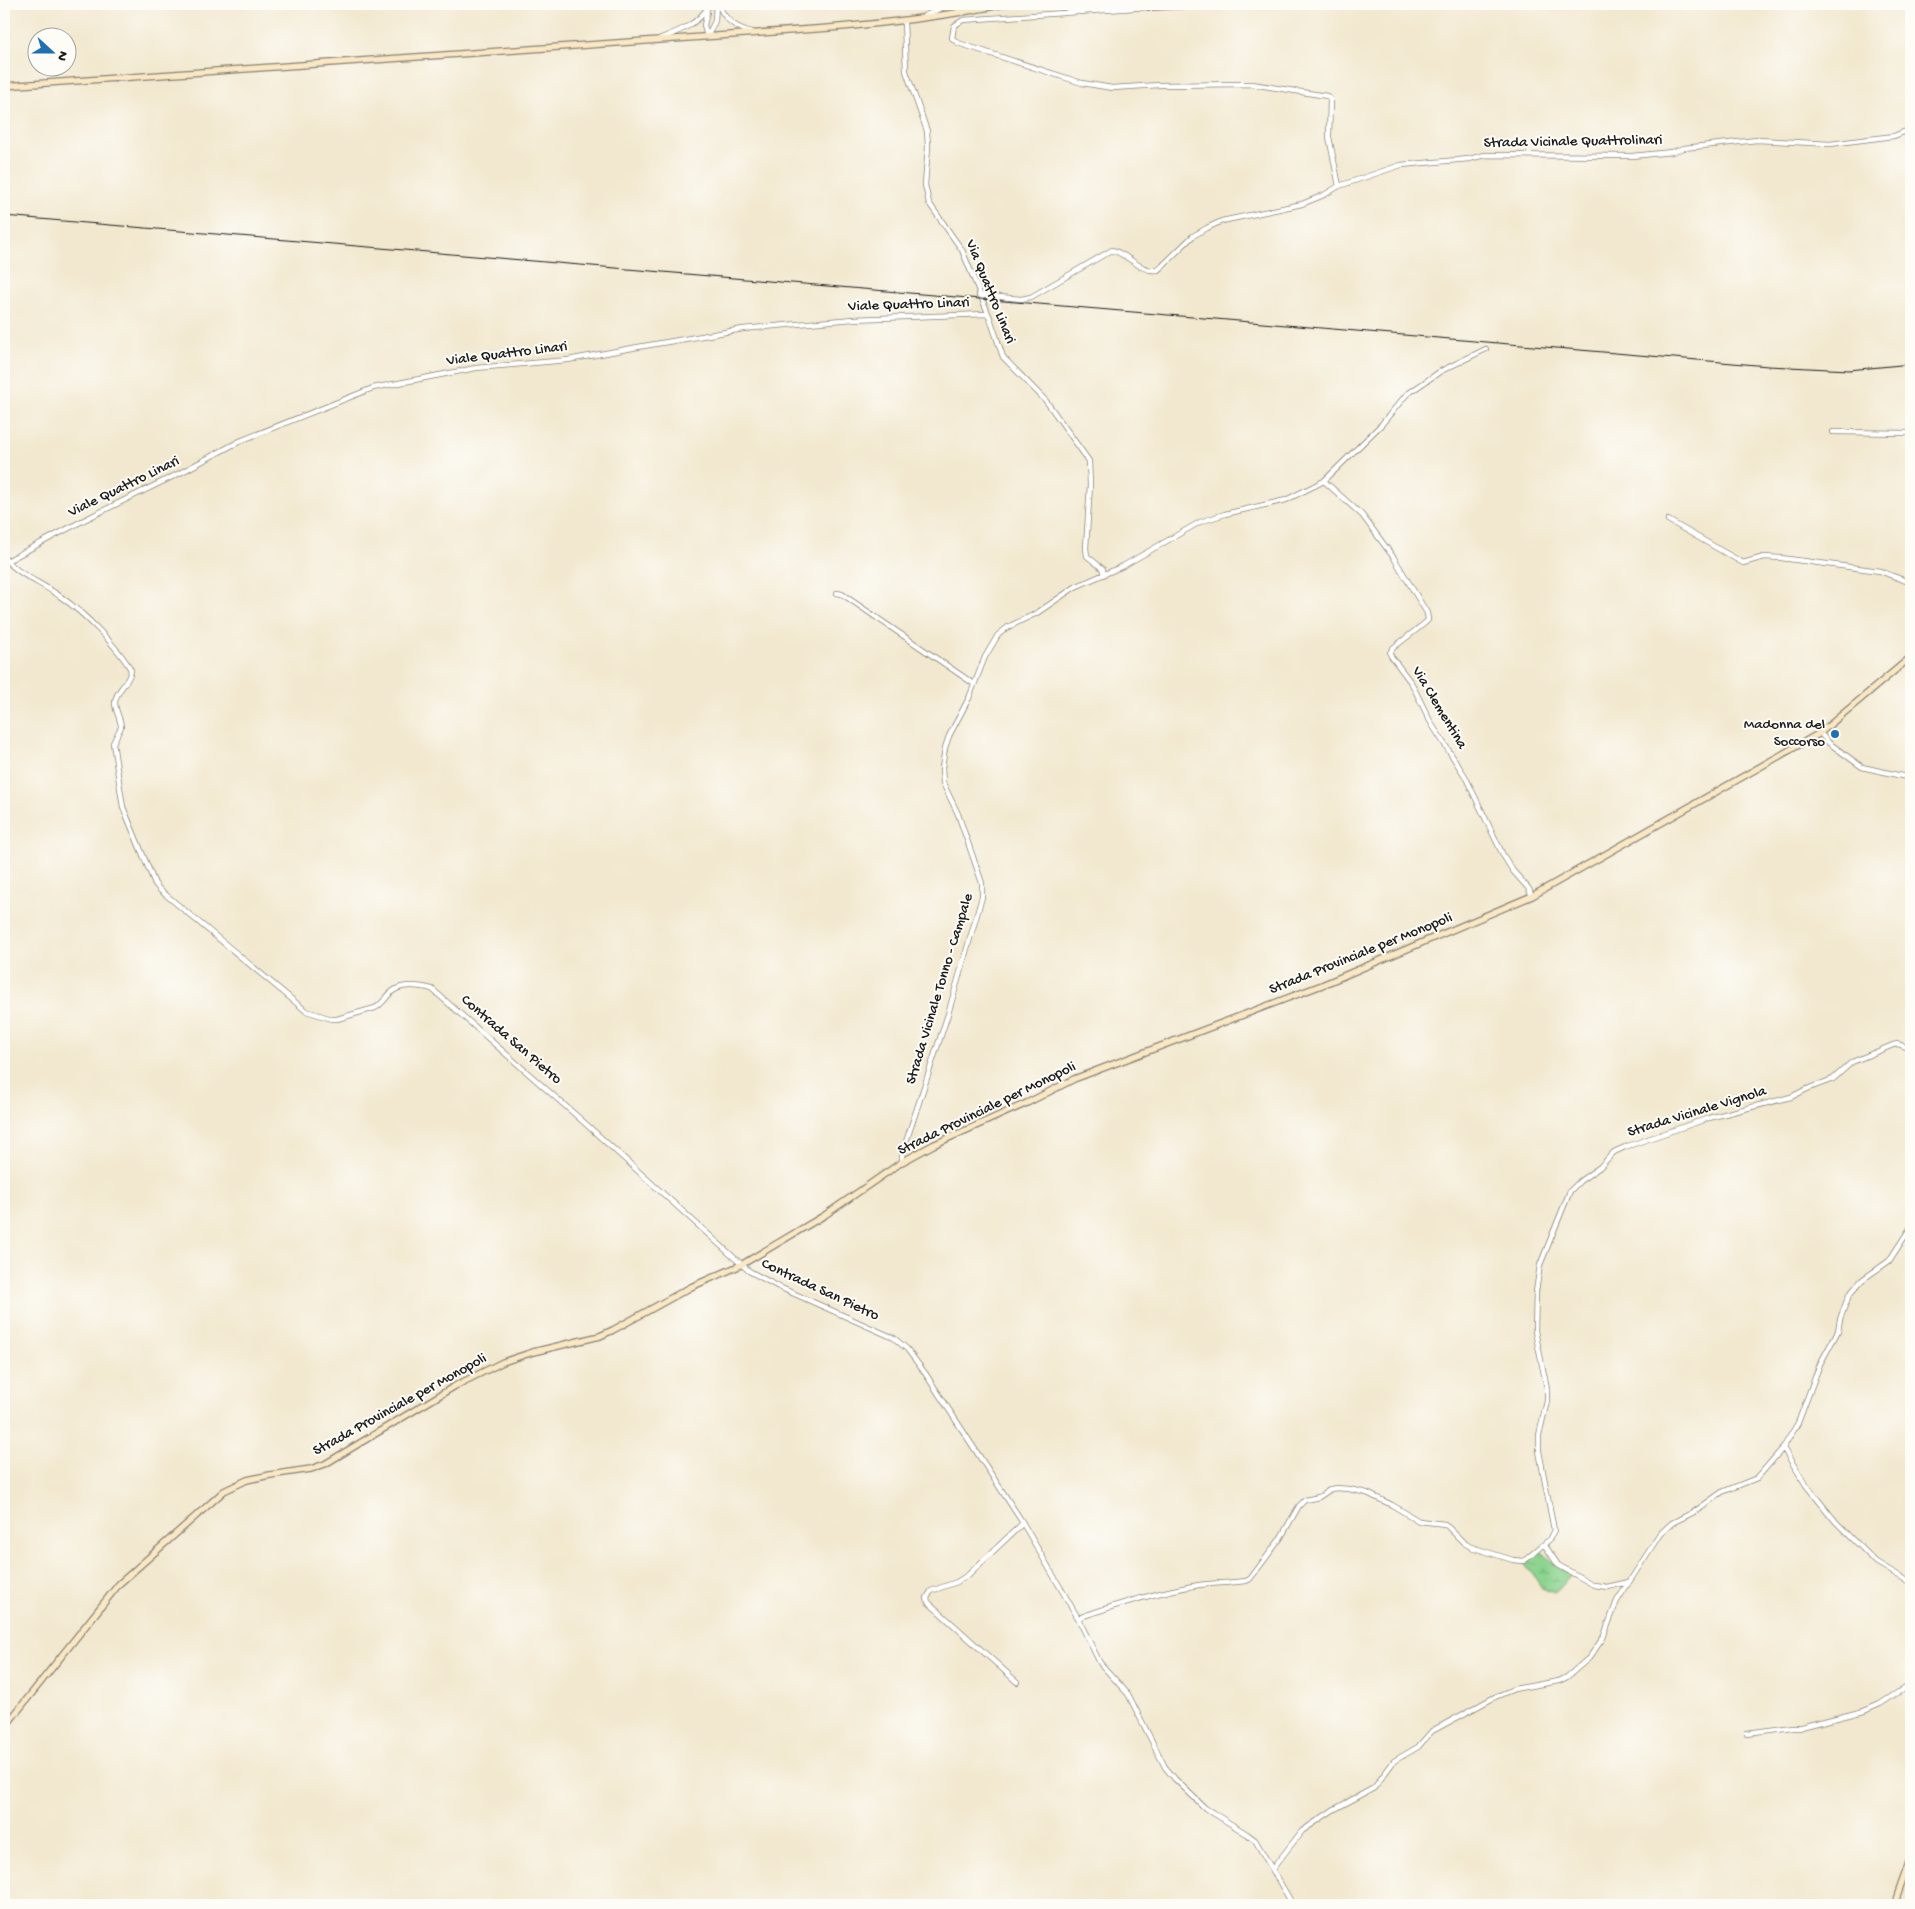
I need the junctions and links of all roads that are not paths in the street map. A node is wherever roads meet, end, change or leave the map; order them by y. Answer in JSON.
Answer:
{"nodes":[{"id":1,"x":717,"y":4,"type":"edge"},
{"id":2,"x":950,"y":4,"type":"edge"},
{"id":3,"x":958,"y":4,"type":"edge"},
{"id":4,"x":970,"y":4,"type":"edge"},
{"id":5,"x":1003,"y":4,"type":"edge"},
{"id":6,"x":1210,"y":4,"type":"edge"},
{"id":7,"x":1158,"y":5,"type":"edge"},
{"id":8,"x":709,"y":6,"type":"edge"},
{"id":9,"x":1149,"y":6,"type":"edge"},
{"id":10,"x":963,"y":13,"type":"junction"},
{"id":11,"x":916,"y":20,"type":"junction"},
{"id":12,"x":904,"y":21,"type":"junction"},
{"id":13,"x":756,"y":33,"type":"junction"},
{"id":14,"x":707,"y":37,"type":"junction"},
{"id":15,"x":656,"y":40,"type":"junction"},
{"id":16,"x":4,"y":86,"type":"edge"},
{"id":17,"x":1911,"y":129,"type":"edge"},
{"id":18,"x":1339,"y":186,"type":"junction"},
{"id":19,"x":979,"y":294,"type":"junction"},
{"id":20,"x":987,"y":314,"type":"junction"},
{"id":21,"x":1486,"y":349,"type":"dead end"},
{"id":22,"x":1833,"y":432,"type":"dead end"},
{"id":23,"x":1911,"y":433,"type":"edge"},
{"id":24,"x":1324,"y":481,"type":"junction"},
{"id":25,"x":1668,"y":520,"type":"dead end"},
{"id":26,"x":5,"y":560,"type":"edge"},
{"id":27,"x":1102,"y":576,"type":"junction"},
{"id":28,"x":1911,"y":583,"type":"edge"},
{"id":29,"x":837,"y":593,"type":"dead end"},
{"id":30,"x":1911,"y":657,"type":"edge"},
{"id":31,"x":974,"y":684,"type":"junction"},
{"id":32,"x":1820,"y":733,"type":"junction"},
{"id":33,"x":1911,"y":778,"type":"edge"},
{"id":34,"x":1532,"y":896,"type":"junction"},
{"id":35,"x":1911,"y":1049,"type":"edge"},
{"id":36,"x":902,"y":1162,"type":"junction"},
{"id":37,"x":1911,"y":1227,"type":"edge"},
{"id":38,"x":741,"y":1266,"type":"junction"},
{"id":39,"x":1783,"y":1448,"type":"junction"},
{"id":40,"x":1023,"y":1523,"type":"junction"},
{"id":41,"x":1544,"y":1544,"type":"junction"},
{"id":42,"x":1629,"y":1582,"type":"junction"},
{"id":43,"x":1911,"y":1583,"type":"edge"},
{"id":44,"x":1078,"y":1618,"type":"junction"},
{"id":45,"x":1017,"y":1682,"type":"dead end"},
{"id":46,"x":1911,"y":1684,"type":"edge"},
{"id":47,"x":4,"y":1728,"type":"edge"},
{"id":48,"x":1747,"y":1733,"type":"dead end"},
{"id":49,"x":1911,"y":1857,"type":"edge"},
{"id":50,"x":1273,"y":1868,"type":"junction"},
{"id":51,"x":1293,"y":1905,"type":"edge"},
{"id":52,"x":1894,"y":1905,"type":"edge"}],
"edges":[{"from":1,"to":13,"type":"street"},
{"from":1,"to":14,"type":"street"},
{"from":2,"to":11,"type":"street"},
{"from":3,"to":10,"type":"street"},
{"from":4,"to":10,"type":"street"},
{"from":5,"to":10,"type":"street"},
{"from":6,"to":7,"type":"street"},
{"from":7,"to":9,"type":"street"},
{"from":8,"to":14,"type":"street"},
{"from":8,"to":15,"type":"street"},
{"from":9,"to":18,"type":"street"},
{"from":10,"to":11,"type":"street"},
{"from":11,"to":12,"type":"street"},
{"from":12,"to":13,"type":"street"},
{"from":12,"to":19,"type":"street","name":"Via Quattro Linari"},
{"from":13,"to":14,"type":"street"},
{"from":14,"to":15,"type":"street"},
{"from":15,"to":16,"type":"street"},
{"from":17,"to":18,"type":"street","name":"Strada Vicinale Quattrolinari"},
{"from":18,"to":19,"type":"street","name":"Strada Vicinale Quattrolinari"},
{"from":19,"to":20,"type":"street","name":"Via Quattro Linari"},
{"from":20,"to":26,"type":"street","name":"Viale Quattro Linari"},
{"from":20,"to":27,"type":"street","name":"Via Quattro Linari"},
{"from":21,"to":24,"type":"street","name":"Strada Vicinale Tonno - Campale"},
{"from":22,"to":23,"type":"street"},
{"from":24,"to":27,"type":"street","name":"Strada Vicinale Tonno - Campale"},
{"from":24,"to":34,"type":"street","name":"Via Clementina"},
{"from":25,"to":28,"type":"street"},
{"from":26,"to":38,"type":"street","name":"Contrada San Pietro"},
{"from":27,"to":31,"type":"street","name":"Strada Vicinale Tonno - Campale"},
{"from":29,"to":31,"type":"street"},
{"from":30,"to":32,"type":"street","name":"Strada Provinciale per Monopoli"},
{"from":31,"to":36,"type":"street","name":"Strada Vicinale Tonno - Campale"},
{"from":32,"to":33,"type":"street"},
{"from":32,"to":34,"type":"street","name":"Strada Provinciale per Monopoli"},
{"from":34,"to":36,"type":"street","name":"Strada Provinciale per Monopoli"},
{"from":35,"to":41,"type":"street","name":"Strada Vicinale Vignola"},
{"from":36,"to":38,"type":"street","name":"Strada Provinciale per Monopoli"},
{"from":37,"to":39,"type":"street"},
{"from":38,"to":40,"type":"street","name":"Contrada San Pietro"},
{"from":38,"to":47,"type":"street","name":"Strada Provinciale per Monopoli"},
{"from":39,"to":42,"type":"street"},
{"from":39,"to":43,"type":"street"},
{"from":40,"to":44,"type":"street","name":"Contrada San Pietro"},
{"from":40,"to":45,"type":"street"},
{"from":41,"to":42,"type":"street"},
{"from":41,"to":44,"type":"street"},
{"from":42,"to":50,"type":"street"},
{"from":44,"to":50,"type":"street","name":"Contrada San Pietro"},
{"from":46,"to":48,"type":"street"},
{"from":49,"to":52,"type":"street"},
{"from":50,"to":51,"type":"street","name":"Contrada San Pietro"}]}
